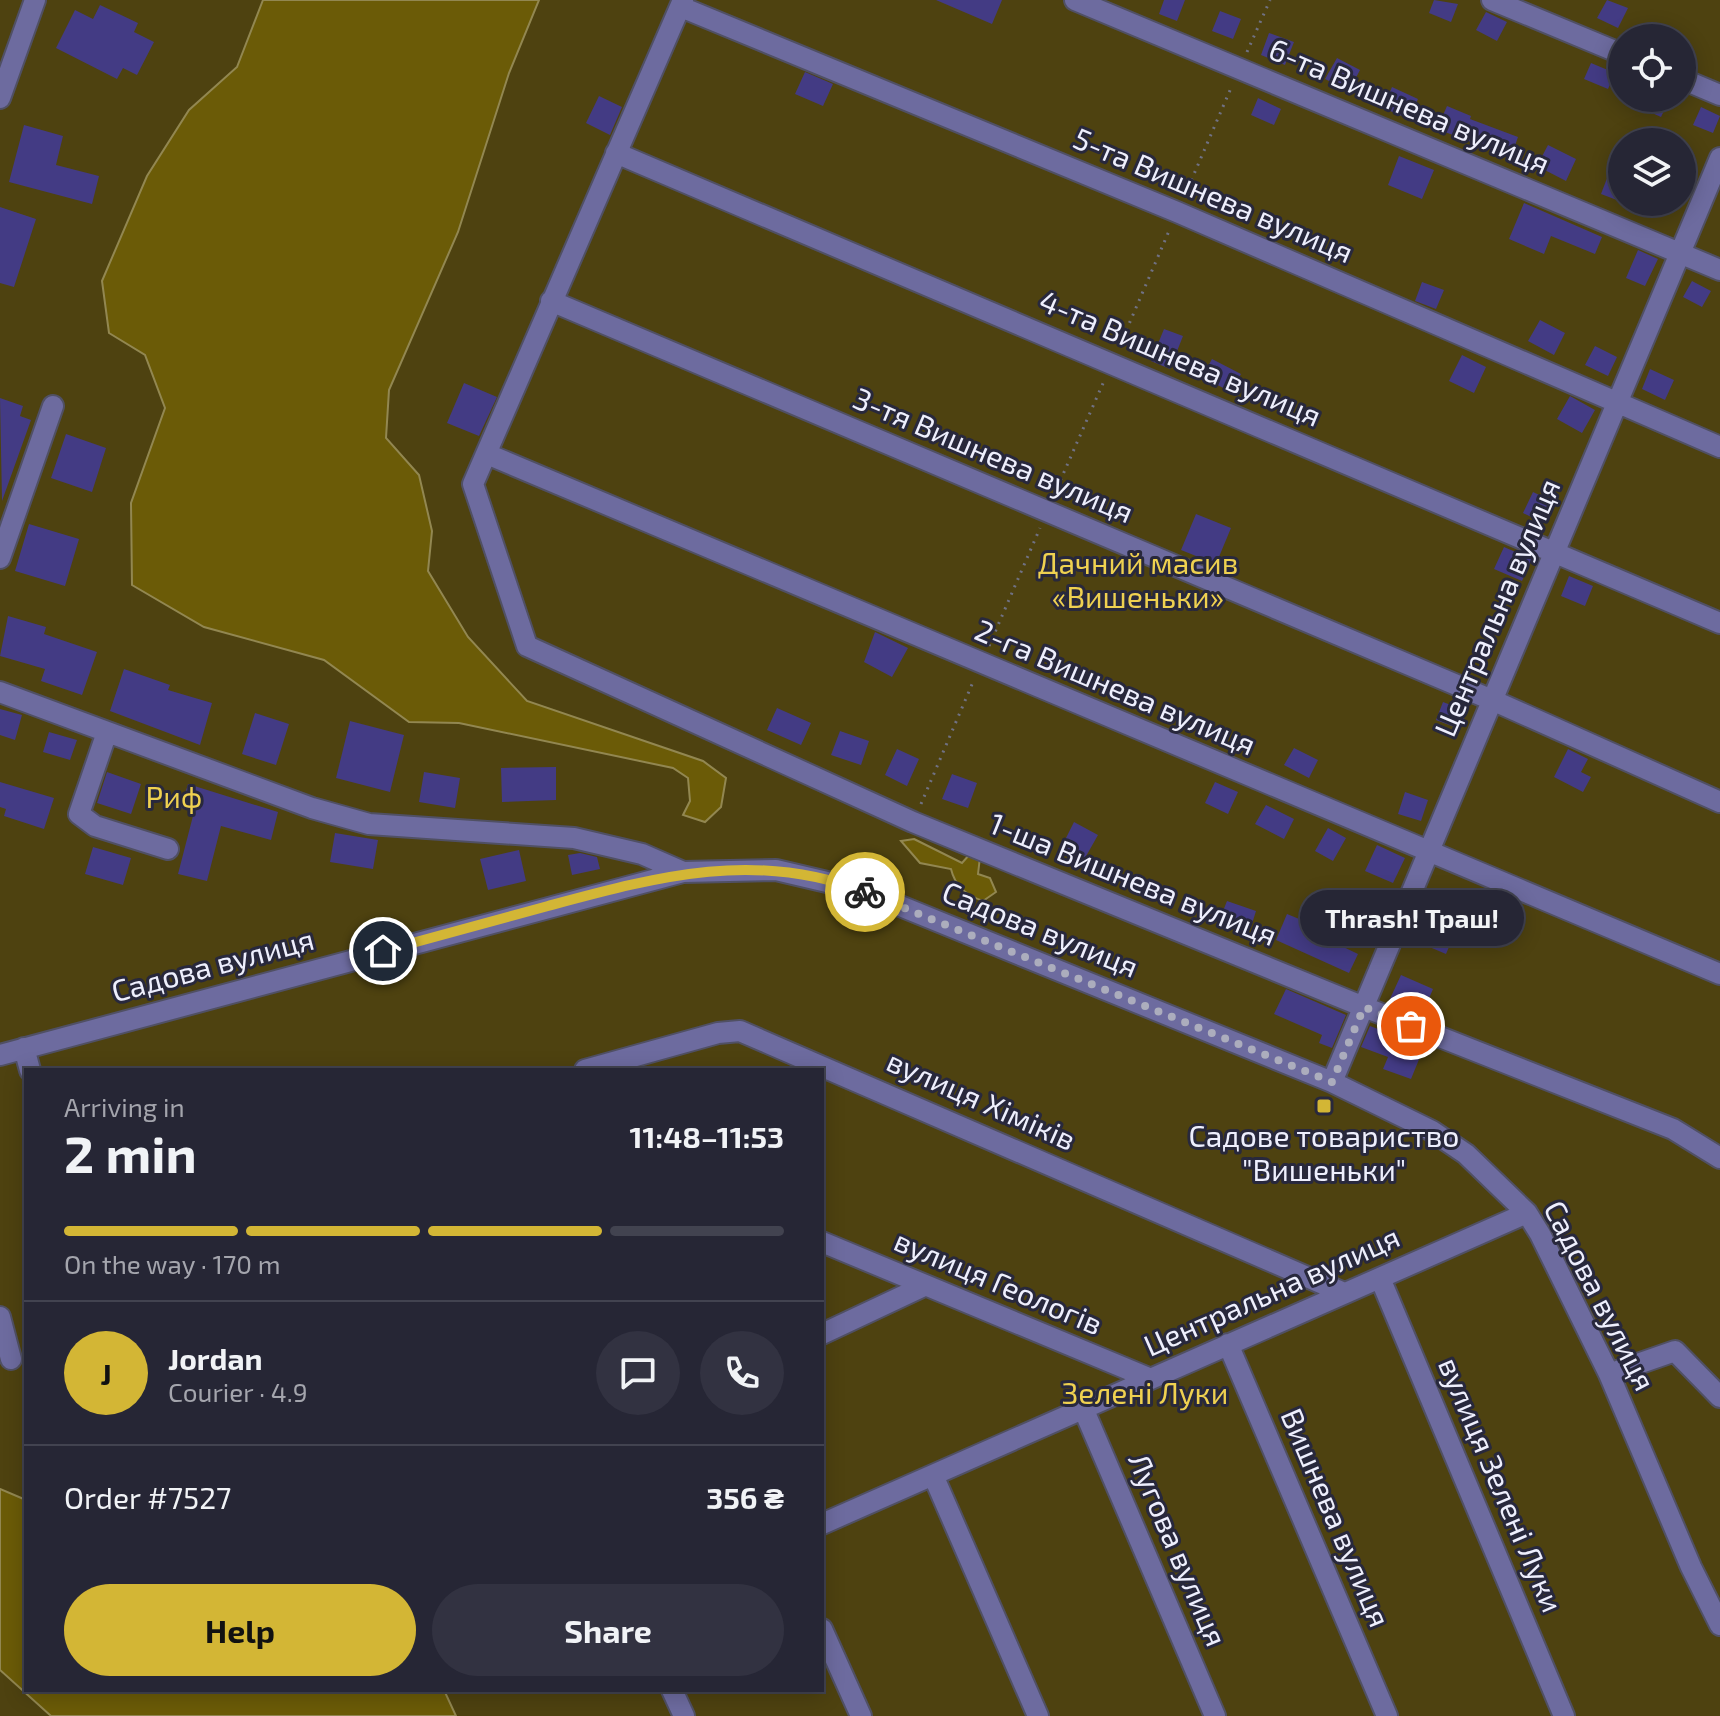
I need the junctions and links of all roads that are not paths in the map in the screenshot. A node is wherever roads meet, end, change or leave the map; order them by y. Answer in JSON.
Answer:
{"nodes":[{"id":1,"x":35,"y":0,"type":"edge"},
{"id":2,"x":1075,"y":0,"type":"edge"},
{"id":3,"x":1492,"y":0,"type":"edge"},
{"id":4,"x":682,"y":3,"type":"edge"},
{"id":5,"x":1608,"y":48,"type":"edge"},
{"id":6,"x":1696,"y":85,"type":"edge"},
{"id":7,"x":0,"y":95,"type":"edge"},
{"id":8,"x":1720,"y":95,"type":"edge"},
{"id":9,"x":616,"y":153,"type":"junction"},
{"id":10,"x":1720,"y":158,"type":"edge"},
{"id":11,"x":1680,"y":253,"type":"junction"},
{"id":12,"x":1720,"y":270,"type":"edge"},
{"id":13,"x":551,"y":301,"type":"junction"},
{"id":14,"x":1617,"y":403,"type":"junction"},
{"id":15,"x":53,"y":406,"type":"dead end"},
{"id":16,"x":1720,"y":447,"type":"edge"},
{"id":17,"x":487,"y":454,"type":"junction"},
{"id":18,"x":1555,"y":552,"type":"junction"},
{"id":19,"x":0,"y":558,"type":"edge"},
{"id":20,"x":1720,"y":623,"type":"edge"},
{"id":21,"x":0,"y":692,"type":"edge"},
{"id":22,"x":1492,"y":700,"type":"junction"},
{"id":23,"x":107,"y":732,"type":"junction"},
{"id":24,"x":1720,"y":802,"type":"edge"},
{"id":25,"x":168,"y":849,"type":"dead end"},
{"id":26,"x":1428,"y":854,"type":"junction"},
{"id":27,"x":683,"y":872,"type":"junction"},
{"id":28,"x":1720,"y":974,"type":"edge"},
{"id":29,"x":1364,"y":1007,"type":"junction"},
{"id":30,"x":24,"y":1048,"type":"junction"},
{"id":31,"x":0,"y":1055,"type":"edge"},
{"id":32,"x":29,"y":1068,"type":"edge"},
{"id":33,"x":592,"y":1068,"type":"edge"},
{"id":34,"x":1332,"y":1082,"type":"junction"},
{"id":35,"x":1720,"y":1158,"type":"edge"},
{"id":36,"x":1527,"y":1213,"type":"junction"},
{"id":37,"x":824,"y":1243,"type":"edge"},
{"id":38,"x":1380,"y":1278,"type":"junction"},
{"id":39,"x":924,"y":1286,"type":"junction"},
{"id":40,"x":1344,"y":1293,"type":"junction"},
{"id":41,"x":0,"y":1317,"type":"edge"},
{"id":42,"x":824,"y":1333,"type":"edge"},
{"id":43,"x":1228,"y":1344,"type":"junction"},
{"id":44,"x":11,"y":1359,"type":"dead end"},
{"id":45,"x":1609,"y":1374,"type":"junction"},
{"id":46,"x":1151,"y":1379,"type":"junction"},
{"id":47,"x":1720,"y":1397,"type":"edge"},
{"id":48,"x":1083,"y":1408,"type":"junction"},
{"id":49,"x":933,"y":1475,"type":"junction"},
{"id":50,"x":824,"y":1523,"type":"edge"},
{"id":51,"x":1720,"y":1625,"type":"edge"},
{"id":52,"x":824,"y":1633,"type":"edge"},
{"id":53,"x":673,"y":1692,"type":"edge"},
{"id":54,"x":684,"y":1716,"type":"edge"},
{"id":55,"x":861,"y":1716,"type":"edge"},
{"id":56,"x":1038,"y":1716,"type":"edge"},
{"id":57,"x":1215,"y":1716,"type":"edge"},
{"id":58,"x":1387,"y":1716,"type":"edge"},
{"id":59,"x":1564,"y":1716,"type":"edge"}],
"edges":[{"from":1,"to":7,"type":"street"},
{"from":2,"to":11,"type":"street","name":"6-та Вишнева вулиця"},
{"from":3,"to":5,"type":"street"},
{"from":4,"to":9,"type":"street"},
{"from":4,"to":14,"type":"street","name":"5-та Вишнева вулиця"},
{"from":6,"to":8,"type":"street"},
{"from":9,"to":13,"type":"street"},
{"from":9,"to":18,"type":"street","name":"4-та Вишнева вулиця"},
{"from":10,"to":11,"type":"street","name":"Центральна вулиця"},
{"from":11,"to":12,"type":"street","name":"6-та Вишнева вулиця"},
{"from":11,"to":14,"type":"street","name":"Центральна вулиця"},
{"from":13,"to":17,"type":"street"},
{"from":13,"to":22,"type":"street","name":"3-тя Вишнева вулиця"},
{"from":14,"to":16,"type":"street","name":"5-та Вишнева вулиця"},
{"from":14,"to":18,"type":"street","name":"Центральна вулиця"},
{"from":15,"to":19,"type":"street"},
{"from":17,"to":26,"type":"street","name":"2-га Вишнева вулиця"},
{"from":17,"to":29,"type":"street","name":"1-ша Вишнева вулиця"},
{"from":18,"to":20,"type":"street","name":"4-та Вишнева вулиця"},
{"from":18,"to":22,"type":"street","name":"Центральна вулиця"},
{"from":21,"to":23,"type":"street"},
{"from":22,"to":24,"type":"street","name":"3-тя Вишнева вулиця"},
{"from":22,"to":26,"type":"street","name":"Центральна вулиця"},
{"from":23,"to":25,"type":"street"},
{"from":23,"to":27,"type":"street"},
{"from":26,"to":28,"type":"street","name":"2-га Вишнева вулиця"},
{"from":26,"to":29,"type":"street","name":"Центральна вулиця"},
{"from":27,"to":30,"type":"street","name":"Садова вулиця"},
{"from":27,"to":34,"type":"street","name":"Садова вулиця"},
{"from":29,"to":34,"type":"street","name":"Центральна вулиця"},
{"from":29,"to":35,"type":"street","name":"1-ша Вишнева вулиця"},
{"from":30,"to":31,"type":"street","name":"Садова вулиця"},
{"from":30,"to":32,"type":"street"},
{"from":33,"to":40,"type":"street","name":"вулиця Хіміків"},
{"from":34,"to":36,"type":"street","name":"Садова вулиця"},
{"from":36,"to":38,"type":"street","name":"Центральна вулиця"},
{"from":36,"to":45,"type":"street","name":"Садова вулиця"},
{"from":37,"to":39,"type":"street","name":"вулиця Геологів"},
{"from":38,"to":40,"type":"street","name":"Центральна вулиця"},
{"from":38,"to":59,"type":"street","name":"вулиця Зелені Луки"},
{"from":39,"to":42,"type":"street"},
{"from":39,"to":46,"type":"street","name":"вулиця Геологів"},
{"from":40,"to":43,"type":"street","name":"Центральна вулиця"},
{"from":41,"to":44,"type":"street"},
{"from":43,"to":46,"type":"street","name":"Центральна вулиця"},
{"from":43,"to":58,"type":"street","name":"Вишнева вулиця"},
{"from":45,"to":47,"type":"street"},
{"from":45,"to":51,"type":"street","name":"Садова вулиця"},
{"from":46,"to":48,"type":"street","name":"Центральна вулиця"},
{"from":48,"to":49,"type":"street","name":"Центральна вулиця"},
{"from":48,"to":57,"type":"street","name":"Лугова вулиця"},
{"from":49,"to":50,"type":"street","name":"Центральна вулиця"},
{"from":49,"to":56,"type":"street"},
{"from":52,"to":55,"type":"street"},
{"from":53,"to":54,"type":"street"}]}
